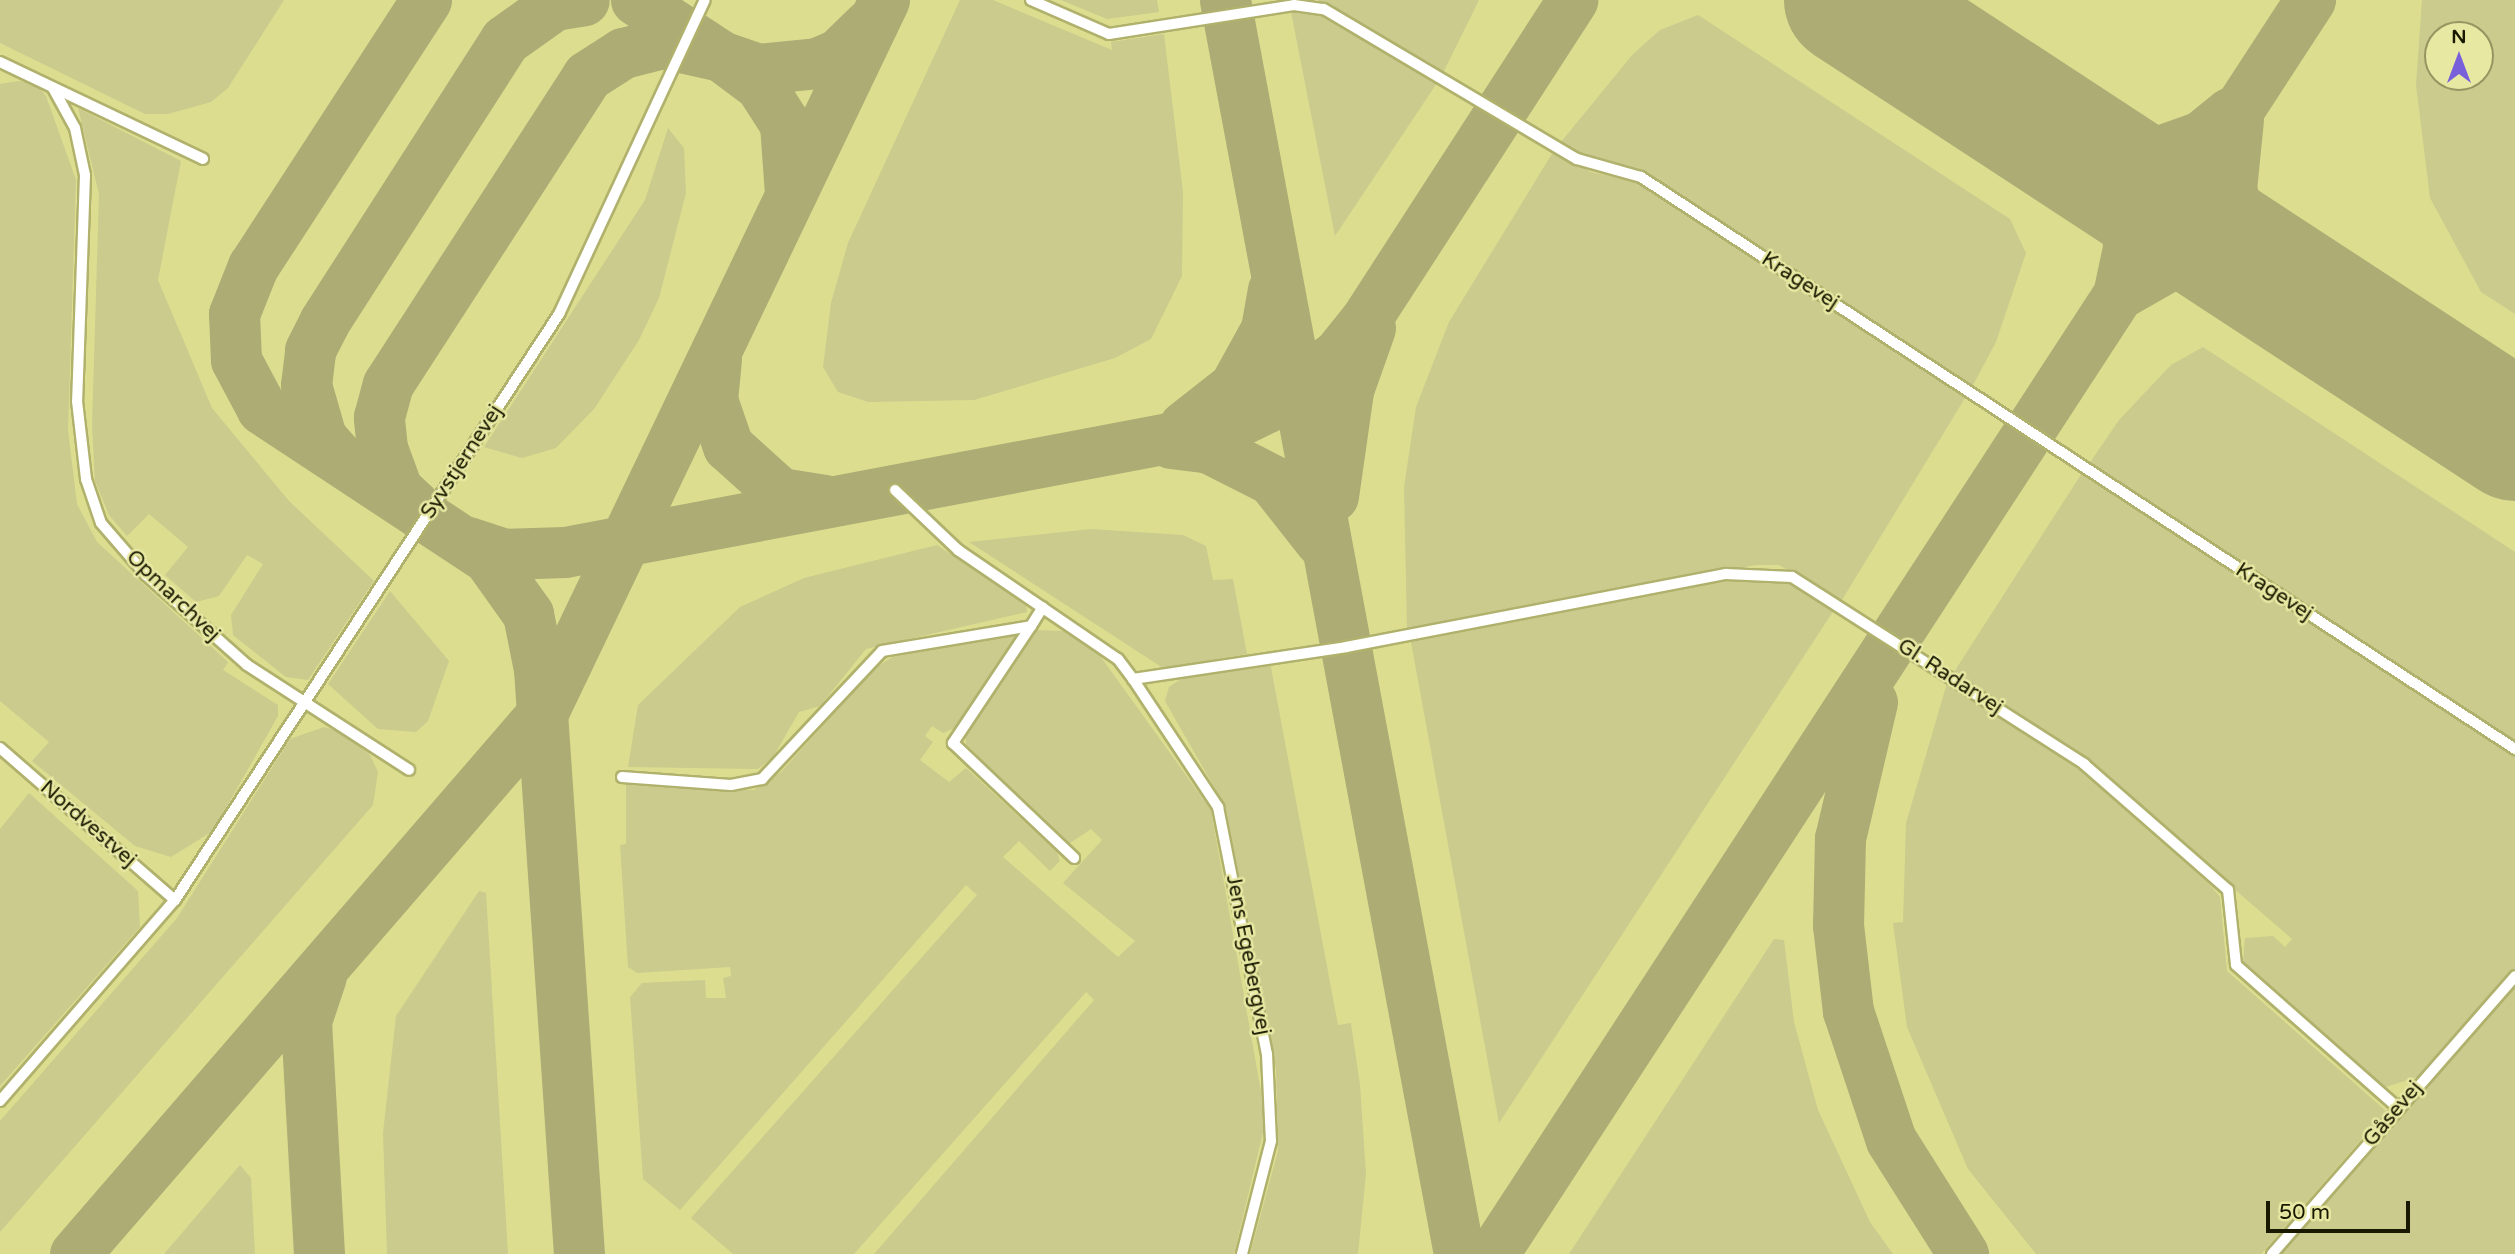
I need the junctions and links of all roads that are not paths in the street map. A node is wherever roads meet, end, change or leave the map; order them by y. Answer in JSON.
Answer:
{"nodes":[{"id":1,"x":705,"y":0,"type":"edge"},
{"id":2,"x":1031,"y":0,"type":"edge"},
{"id":3,"x":0,"y":62,"type":"edge"},
{"id":4,"x":53,"y":88,"type":"junction"},
{"id":5,"x":202,"y":159,"type":"dead end"},
{"id":6,"x":895,"y":490,"type":"dead end"},
{"id":7,"x":1043,"y":607,"type":"junction"},
{"id":8,"x":1031,"y":626,"type":"junction"},
{"id":9,"x":1133,"y":680,"type":"junction"},
{"id":10,"x":306,"y":704,"type":"junction"},
{"id":11,"x":0,"y":748,"type":"edge"},
{"id":12,"x":2515,"y":750,"type":"edge"},
{"id":13,"x":409,"y":771,"type":"dead end"},
{"id":14,"x":622,"y":777,"type":"dead end"},
{"id":15,"x":1074,"y":858,"type":"dead end"},
{"id":16,"x":175,"y":900,"type":"junction"},
{"id":17,"x":2515,"y":976,"type":"edge"},
{"id":18,"x":0,"y":1101,"type":"edge"},
{"id":19,"x":2397,"y":1107,"type":"junction"},
{"id":20,"x":1242,"y":1254,"type":"edge"},
{"id":21,"x":2272,"y":1254,"type":"edge"}],
"edges":[{"from":1,"to":10,"type":"lane","name":"Syvstjernevej"},
{"from":2,"to":12,"type":"lane","name":"Kragevej"},
{"from":3,"to":4,"type":"lane"},
{"from":4,"to":5,"type":"lane"},
{"from":4,"to":10,"type":"lane","name":"Opmarchvej"},
{"from":6,"to":7,"type":"lane","name":"Jens Egebergvej"},
{"from":7,"to":8,"type":"lane"},
{"from":7,"to":9,"type":"lane","name":"Jens Egebergvej"},
{"from":8,"to":14,"type":"lane"},
{"from":8,"to":15,"type":"lane"},
{"from":9,"to":19,"type":"lane","name":"Gl. Radarvej"},
{"from":9,"to":20,"type":"lane","name":"Jens Egebergvej"},
{"from":10,"to":13,"type":"lane","name":"Opmarchvej"},
{"from":10,"to":16,"type":"lane","name":"Syvstjernevej"},
{"from":11,"to":16,"type":"lane","name":"Nordvestvej"},
{"from":16,"to":18,"type":"lane","name":"Syvstjernevej"},
{"from":17,"to":19,"type":"lane","name":"Gåsevej"},
{"from":19,"to":21,"type":"lane","name":"Gåsevej"}]}
